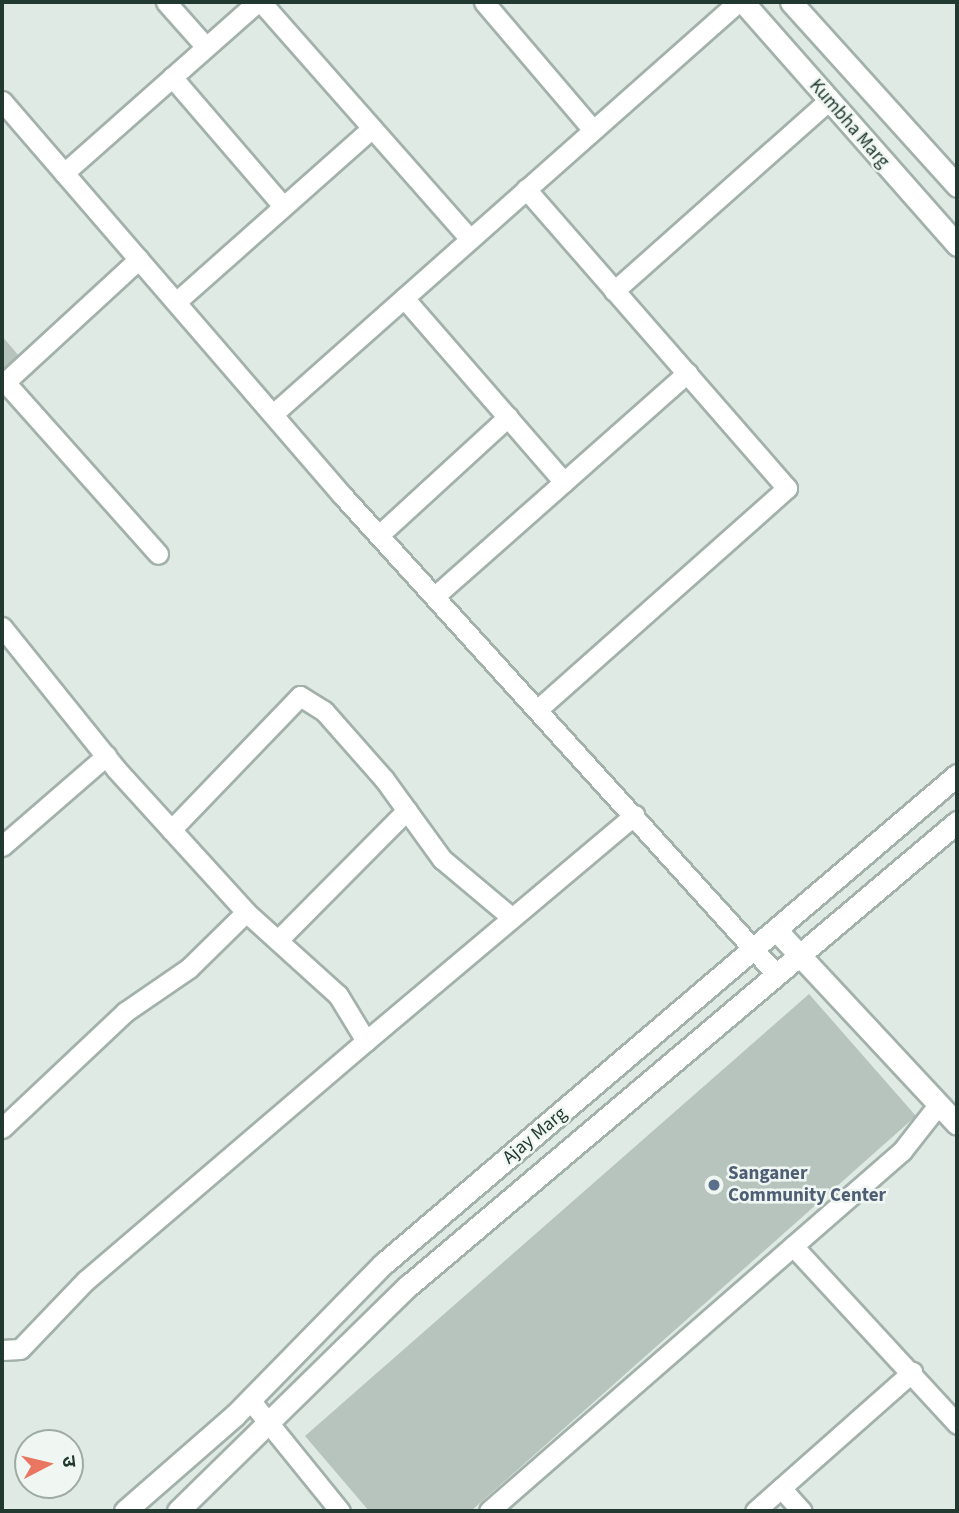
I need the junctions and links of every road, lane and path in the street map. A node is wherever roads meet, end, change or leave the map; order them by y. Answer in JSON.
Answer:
{"nodes":[{"id":1,"x":166,"y":2,"type":"edge"},
{"id":2,"x":259,"y":2,"type":"edge"},
{"id":3,"x":484,"y":2,"type":"edge"},
{"id":4,"x":740,"y":2,"type":"edge"},
{"id":5,"x":791,"y":2,"type":"edge"},
{"id":6,"x":205,"y":47,"type":"junction"},
{"id":7,"x":172,"y":77,"type":"junction"},
{"id":8,"x":2,"y":101,"type":"edge"},
{"id":9,"x":828,"y":101,"type":"junction"},
{"id":10,"x":372,"y":128,"type":"junction"},
{"id":11,"x":593,"y":130,"type":"junction"},
{"id":12,"x":64,"y":173,"type":"junction"},
{"id":13,"x":957,"y":186,"type":"edge"},
{"id":14,"x":526,"y":189,"type":"junction"},
{"id":15,"x":284,"y":206,"type":"junction"},
{"id":16,"x":470,"y":239,"type":"junction"},
{"id":17,"x":957,"y":245,"type":"edge"},
{"id":18,"x":139,"y":259,"type":"junction"},
{"id":19,"x":614,"y":291,"type":"junction"},
{"id":20,"x":404,"y":298,"type":"junction"},
{"id":21,"x":176,"y":302,"type":"junction"},
{"id":22,"x":687,"y":373,"type":"junction"},
{"id":23,"x":3,"y":384,"type":"edge"},
{"id":24,"x":273,"y":414,"type":"junction"},
{"id":25,"x":508,"y":417,"type":"junction"},
{"id":26,"x":564,"y":482,"type":"junction"},
{"id":27,"x":379,"y":535,"type":"junction"},
{"id":28,"x":158,"y":554,"type":"dead end"},
{"id":29,"x":435,"y":596,"type":"junction"},
{"id":30,"x":2,"y":627,"type":"edge"},
{"id":31,"x":538,"y":709,"type":"junction"},
{"id":32,"x":106,"y":756,"type":"junction"},
{"id":33,"x":957,"y":775,"type":"edge"},
{"id":34,"x":407,"y":810,"type":"junction"},
{"id":35,"x":634,"y":815,"type":"junction"},
{"id":36,"x":957,"y":822,"type":"edge"},
{"id":37,"x":171,"y":830,"type":"junction"},
{"id":38,"x":2,"y":846,"type":"edge"},
{"id":39,"x":246,"y":912,"type":"junction"},
{"id":40,"x":510,"y":916,"type":"junction"},
{"id":41,"x":778,"y":932,"type":"junction"},
{"id":42,"x":278,"y":940,"type":"junction"},
{"id":43,"x":756,"y":950,"type":"junction"},
{"id":44,"x":802,"y":955,"type":"junction"},
{"id":45,"x":777,"y":975,"type":"junction"},
{"id":46,"x":366,"y":1041,"type":"junction"},
{"id":47,"x":939,"y":1105,"type":"junction"},
{"id":48,"x":957,"y":1124,"type":"edge"},
{"id":49,"x":2,"y":1128,"type":"edge"},
{"id":50,"x":793,"y":1247,"type":"junction"},
{"id":51,"x":2,"y":1350,"type":"edge"},
{"id":52,"x":912,"y":1372,"type":"junction"},
{"id":53,"x":250,"y":1400,"type":"junction"},
{"id":54,"x":957,"y":1424,"type":"edge"},
{"id":55,"x":268,"y":1429,"type":"junction"},
{"id":56,"x":781,"y":1488,"type":"junction"},
{"id":57,"x":125,"y":1511,"type":"edge"},
{"id":58,"x":178,"y":1511,"type":"edge"},
{"id":59,"x":340,"y":1511,"type":"edge"},
{"id":60,"x":489,"y":1511,"type":"edge"},
{"id":61,"x":755,"y":1511,"type":"edge"},
{"id":62,"x":802,"y":1511,"type":"edge"}],
"edges":[{"from":1,"to":6,"type":"street"},
{"from":2,"to":6,"type":"street"},
{"from":2,"to":10,"type":"street"},
{"from":3,"to":11,"type":"street"},
{"from":4,"to":9,"type":"street","name":"Kumbha Marg"},
{"from":4,"to":11,"type":"street"},
{"from":5,"to":13,"type":"street","name":"Kumbha Marg"},
{"from":6,"to":7,"type":"street"},
{"from":7,"to":12,"type":"street"},
{"from":7,"to":15,"type":"street"},
{"from":8,"to":12,"type":"street"},
{"from":9,"to":17,"type":"street","name":"Kumbha Marg"},
{"from":9,"to":19,"type":"street"},
{"from":10,"to":15,"type":"street"},
{"from":10,"to":16,"type":"street"},
{"from":11,"to":14,"type":"street"},
{"from":12,"to":18,"type":"street"},
{"from":14,"to":16,"type":"street"},
{"from":14,"to":19,"type":"street"},
{"from":15,"to":21,"type":"street"},
{"from":16,"to":20,"type":"street"},
{"from":18,"to":21,"type":"street"},
{"from":18,"to":23,"type":"street"},
{"from":19,"to":22,"type":"street"},
{"from":20,"to":24,"type":"street"},
{"from":20,"to":25,"type":"street"},
{"from":21,"to":24,"type":"street"},
{"from":22,"to":26,"type":"street"},
{"from":22,"to":31,"type":"street"},
{"from":23,"to":28,"type":"street"},
{"from":24,"to":27,"type":"street"},
{"from":25,"to":26,"type":"street"},
{"from":25,"to":27,"type":"street"},
{"from":26,"to":29,"type":"street"},
{"from":27,"to":29,"type":"street"},
{"from":29,"to":31,"type":"street"},
{"from":30,"to":32,"type":"street"},
{"from":31,"to":35,"type":"street"},
{"from":32,"to":37,"type":"street"},
{"from":32,"to":38,"type":"street"},
{"from":33,"to":41,"type":"street","name":"Ajay Marg"},
{"from":34,"to":37,"type":"street"},
{"from":34,"to":40,"type":"street"},
{"from":34,"to":42,"type":"street"},
{"from":35,"to":40,"type":"street"},
{"from":35,"to":43,"type":"street"},
{"from":36,"to":44,"type":"street","name":"Ajay Marg"},
{"from":37,"to":39,"type":"street"},
{"from":39,"to":42,"type":"street"},
{"from":39,"to":49,"type":"street"},
{"from":40,"to":46,"type":"street"},
{"from":41,"to":43,"type":"street","name":"Ajay Marg"},
{"from":41,"to":44,"type":"street"},
{"from":42,"to":46,"type":"street"},
{"from":43,"to":45,"type":"street"},
{"from":43,"to":53,"type":"street","name":"Ajay Marg"},
{"from":44,"to":45,"type":"street","name":"Ajay Marg"},
{"from":44,"to":47,"type":"street"},
{"from":45,"to":55,"type":"street","name":"Ajay Marg"},
{"from":46,"to":51,"type":"street"},
{"from":47,"to":48,"type":"street"},
{"from":47,"to":50,"type":"street"},
{"from":50,"to":52,"type":"street"},
{"from":50,"to":60,"type":"street"},
{"from":52,"to":54,"type":"street"},
{"from":52,"to":56,"type":"street"},
{"from":53,"to":55,"type":"street"},
{"from":53,"to":57,"type":"street","name":"Ajay Marg"},
{"from":55,"to":58,"type":"street","name":"Ajay Marg"},
{"from":55,"to":59,"type":"street"},
{"from":56,"to":61,"type":"street"},
{"from":56,"to":62,"type":"street"}]}
